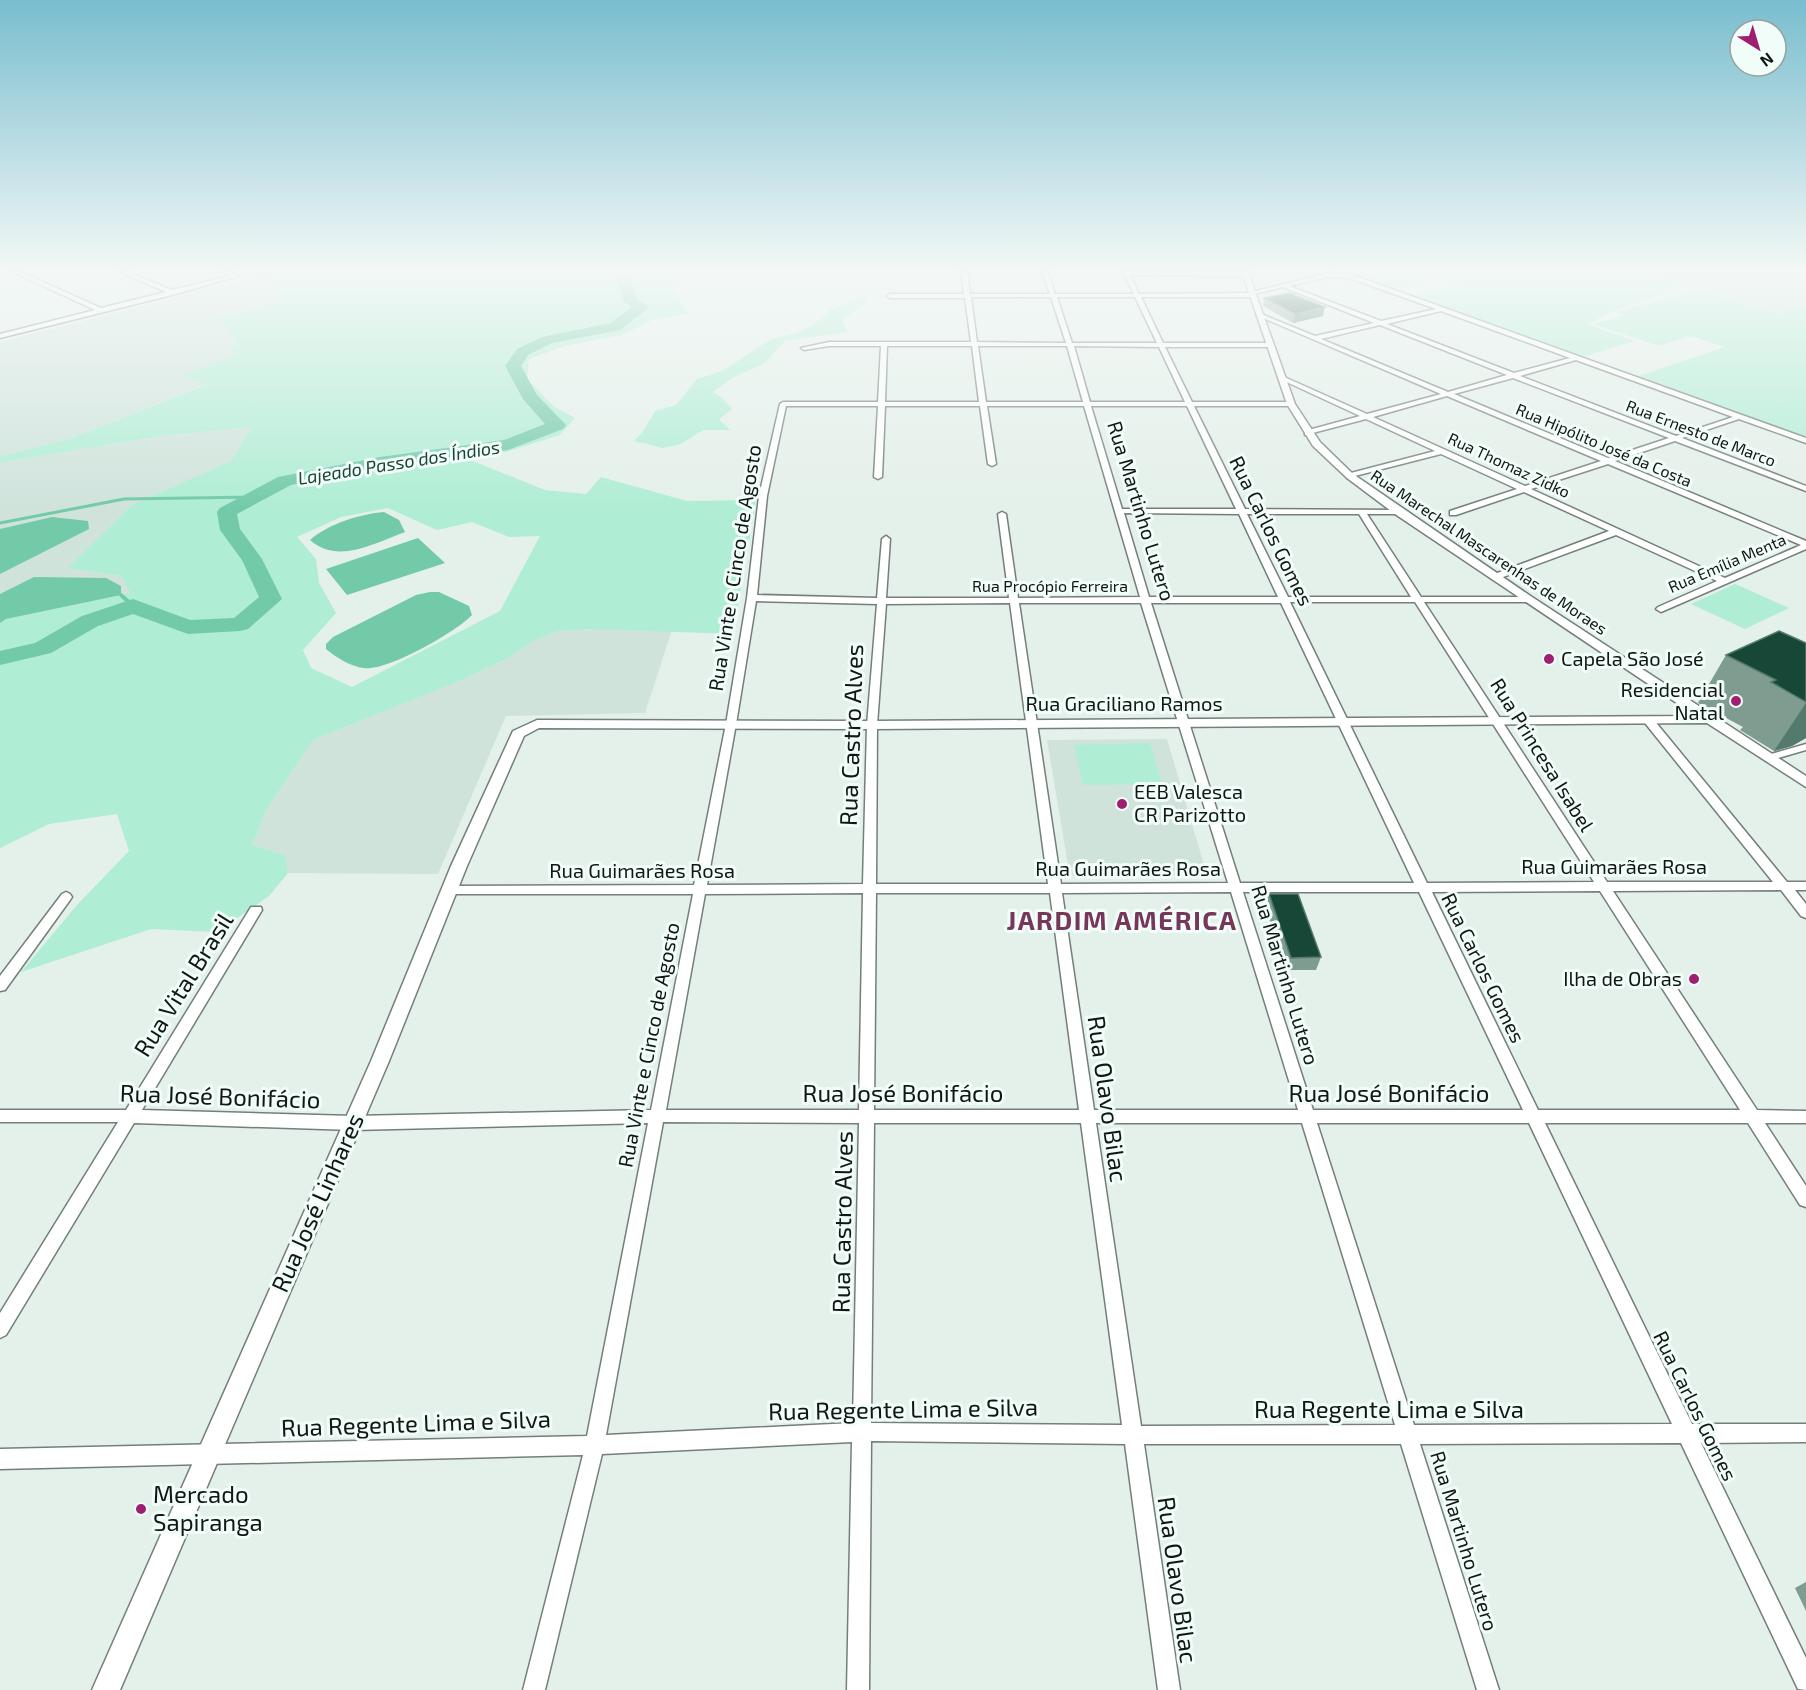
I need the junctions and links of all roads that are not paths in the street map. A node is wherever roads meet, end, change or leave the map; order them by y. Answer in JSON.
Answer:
{"nodes":[{"id":1,"x":884,"y":351,"type":"edge"},
{"id":2,"x":977,"y":351,"type":"edge"},
{"id":3,"x":1072,"y":351,"type":"edge"},
{"id":4,"x":1163,"y":351,"type":"edge"},
{"id":5,"x":1272,"y":351,"type":"edge"},
{"id":6,"x":1346,"y":351,"type":"edge"},
{"id":7,"x":1452,"y":351,"type":"edge"},
{"id":8,"x":1556,"y":351,"type":"edge"},
{"id":9,"x":1576,"y":358,"type":"junction"},
{"id":10,"x":1515,"y":375,"type":"junction"},
{"id":11,"x":1280,"y":377,"type":"junction"},
{"id":12,"x":1448,"y":394,"type":"junction"},
{"id":13,"x":882,"y":404,"type":"junction"},
{"id":14,"x":984,"y":404,"type":"junction"},
{"id":15,"x":1087,"y":404,"type":"junction"},
{"id":16,"x":1187,"y":404,"type":"junction"},
{"id":17,"x":1291,"y":404,"type":"junction"},
{"id":18,"x":1368,"y":416,"type":"junction"},
{"id":19,"x":1739,"y":417,"type":"junction"},
{"id":20,"x":1308,"y":433,"type":"junction"},
{"id":21,"x":1678,"y":439,"type":"junction"},
{"id":22,"x":1806,"y":441,"type":"edge"},
{"id":23,"x":1443,"y":451,"type":"junction"},
{"id":24,"x":1609,"y":462,"type":"junction"},
{"id":25,"x":992,"y":464,"type":"dead end"},
{"id":26,"x":1350,"y":476,"type":"junction"},
{"id":27,"x":878,"y":477,"type":"dead end"},
{"id":28,"x":1526,"y":489,"type":"junction"},
{"id":29,"x":1806,"y":489,"type":"edge"},
{"id":30,"x":1121,"y":512,"type":"junction"},
{"id":31,"x":1241,"y":512,"type":"junction"},
{"id":32,"x":1399,"y":512,"type":"junction"},
{"id":33,"x":1362,"y":513,"type":"junction"},
{"id":34,"x":1453,"y":513,"type":"dead end"},
{"id":35,"x":1002,"y":514,"type":"dead end"},
{"id":36,"x":1618,"y":531,"type":"junction"},
{"id":37,"x":886,"y":539,"type":"dead end"},
{"id":38,"x":1806,"y":545,"type":"edge"},
{"id":39,"x":1495,"y":577,"type":"junction"},
{"id":40,"x":1724,"y":581,"type":"junction"},
{"id":41,"x":752,"y":598,"type":"junction"},
{"id":42,"x":1528,"y":599,"type":"junction"},
{"id":43,"x":1145,"y":600,"type":"junction"},
{"id":44,"x":1284,"y":600,"type":"junction"},
{"id":45,"x":1418,"y":600,"type":"junction"},
{"id":46,"x":880,"y":601,"type":"junction"},
{"id":47,"x":1014,"y":601,"type":"junction"},
{"id":48,"x":1661,"y":609,"type":"dead end"},
{"id":49,"x":1712,"y":719,"type":"junction"},
{"id":50,"x":1649,"y":721,"type":"junction"},
{"id":51,"x":1498,"y":722,"type":"junction"},
{"id":52,"x":1184,"y":723,"type":"junction"},
{"id":53,"x":1343,"y":723,"type":"junction"},
{"id":54,"x":537,"y":724,"type":"joint"},
{"id":55,"x":731,"y":724,"type":"junction"},
{"id":56,"x":1031,"y":724,"type":"junction"},
{"id":57,"x":872,"y":725,"type":"junction"},
{"id":58,"x":1806,"y":747,"type":"edge"},
{"id":59,"x":1768,"y":758,"type":"junction"},
{"id":60,"x":1806,"y":782,"type":"edge"},
{"id":61,"x":1784,"y":886,"type":"junction"},
{"id":62,"x":1806,"y":886,"type":"edge"},
{"id":63,"x":1602,"y":887,"type":"junction"},
{"id":64,"x":1235,"y":888,"type":"junction"},
{"id":65,"x":1423,"y":888,"type":"junction"},
{"id":66,"x":1055,"y":889,"type":"junction"},
{"id":67,"x":450,"y":890,"type":"junction"},
{"id":68,"x":870,"y":890,"type":"junction"},
{"id":69,"x":699,"y":891,"type":"junction"},
{"id":70,"x":66,"y":897,"type":"dead end"},
{"id":71,"x":256,"y":910,"type":"dead end"},
{"id":72,"x":1806,"y":913,"type":"edge"},
{"id":73,"x":0,"y":986,"type":"edge"},
{"id":74,"x":0,"y":1116,"type":"edge"},
{"id":75,"x":129,"y":1116,"type":"junction"},
{"id":76,"x":657,"y":1116,"type":"junction"},
{"id":77,"x":867,"y":1116,"type":"junction"},
{"id":78,"x":1533,"y":1116,"type":"junction"},
{"id":79,"x":1087,"y":1117,"type":"junction"},
{"id":80,"x":1307,"y":1117,"type":"junction"},
{"id":81,"x":1752,"y":1117,"type":"junction"},
{"id":82,"x":1806,"y":1117,"type":"edge"},
{"id":83,"x":353,"y":1123,"type":"junction"},
{"id":84,"x":1806,"y":1200,"type":"edge"},
{"id":85,"x":0,"y":1329,"type":"edge"},
{"id":86,"x":861,"y":1432,"type":"junction"},
{"id":87,"x":1806,"y":1433,"type":"edge"},
{"id":88,"x":1134,"y":1435,"type":"junction"},
{"id":89,"x":1410,"y":1435,"type":"junction"},
{"id":90,"x":1687,"y":1435,"type":"junction"},
{"id":91,"x":596,"y":1445,"type":"junction"},
{"id":92,"x":208,"y":1455,"type":"junction"},
{"id":93,"x":0,"y":1458,"type":"edge"},
{"id":94,"x":1806,"y":1681,"type":"edge"},
{"id":95,"x":106,"y":1690,"type":"edge"},
{"id":96,"x":534,"y":1690,"type":"edge"},
{"id":97,"x":858,"y":1690,"type":"edge"},
{"id":98,"x":1169,"y":1690,"type":"edge"},
{"id":99,"x":1488,"y":1690,"type":"edge"}],
"edges":[{"from":1,"to":13,"type":"street"},
{"from":2,"to":14,"type":"street"},
{"from":3,"to":15,"type":"street","name":"Rua Martinho Lutero"},
{"from":4,"to":16,"type":"street","name":"Rua Carlos Gomes"},
{"from":5,"to":11,"type":"street","name":"Rua Marechal Mascarenhas de Moraes"},
{"from":6,"to":12,"type":"street","name":"Rua Hipólito José da Costa"},
{"from":7,"to":10,"type":"street","name":"Rua Ernesto de Marco"},
{"from":8,"to":9,"type":"street"},
{"from":9,"to":10,"type":"street"},
{"from":9,"to":19,"type":"street"},
{"from":10,"to":12,"type":"street"},
{"from":10,"to":21,"type":"street","name":"Rua Ernesto de Marco"},
{"from":11,"to":17,"type":"street","name":"Rua Marechal Mascarenhas de Moraes"},
{"from":11,"to":18,"type":"street","name":"Rua Thomaz Zidko"},
{"from":12,"to":18,"type":"street"},
{"from":12,"to":24,"type":"street","name":"Rua Hipólito José da Costa"},
{"from":13,"to":14,"type":"street"},
{"from":13,"to":27,"type":"street"},
{"from":13,"to":41,"type":"street","name":"Rua Vinte e Cinco de Agosto"},
{"from":14,"to":15,"type":"street"},
{"from":14,"to":25,"type":"street"},
{"from":15,"to":16,"type":"street"},
{"from":15,"to":30,"type":"street","name":"Rua Martinho Lutero"},
{"from":16,"to":17,"type":"street"},
{"from":16,"to":31,"type":"street","name":"Rua Carlos Gomes"},
{"from":17,"to":20,"type":"street","name":"Rua Marechal Mascarenhas de Moraes"},
{"from":18,"to":20,"type":"street"},
{"from":18,"to":23,"type":"street","name":"Rua Thomaz Zidko"},
{"from":19,"to":21,"type":"street"},
{"from":19,"to":22,"type":"street"},
{"from":20,"to":26,"type":"street","name":"Rua Marechal Mascarenhas de Moraes"},
{"from":21,"to":24,"type":"street"},
{"from":21,"to":29,"type":"street","name":"Rua Ernesto de Marco"},
{"from":23,"to":26,"type":"street"},
{"from":23,"to":28,"type":"street","name":"Rua Thomaz Zidko"},
{"from":24,"to":28,"type":"street"},
{"from":24,"to":38,"type":"street","name":"Rua Hipólito José da Costa"},
{"from":26,"to":32,"type":"street","name":"Rua Marechal Mascarenhas de Moraes"},
{"from":28,"to":34,"type":"street"},
{"from":28,"to":36,"type":"street","name":"Rua Thomaz Zidko"},
{"from":30,"to":31,"type":"street"},
{"from":30,"to":43,"type":"street","name":"Rua Martinho Lutero"},
{"from":31,"to":33,"type":"street"},
{"from":31,"to":44,"type":"street","name":"Rua Carlos Gomes"},
{"from":32,"to":33,"type":"street"},
{"from":32,"to":39,"type":"street","name":"Rua Marechal Mascarenhas de Moraes"},
{"from":33,"to":45,"type":"street","name":"Rua Princesa Isabel"},
{"from":35,"to":47,"type":"street","name":"Rua Olavo Bilac"},
{"from":36,"to":39,"type":"street"},
{"from":36,"to":40,"type":"street","name":"Rua Thomaz Zidko"},
{"from":37,"to":46,"type":"street","name":"Rua Castro Alves"},
{"from":38,"to":40,"type":"street","name":"Rua Emília Menta"},
{"from":39,"to":42,"type":"street","name":"Rua Marechal Mascarenhas de Moraes"},
{"from":40,"to":48,"type":"street","name":"Rua Emília Menta"},
{"from":41,"to":46,"type":"street","name":"Rua Procópio Ferreira"},
{"from":41,"to":55,"type":"street","name":"Rua Vinte e Cinco de Agosto"},
{"from":42,"to":45,"type":"street","name":"Rua Procópio Ferreira"},
{"from":42,"to":49,"type":"street","name":"Rua Marechal Mascarenhas de Moraes"},
{"from":43,"to":44,"type":"street","name":"Rua Procópio Ferreira"},
{"from":43,"to":47,"type":"street","name":"Rua Procópio Ferreira"},
{"from":43,"to":52,"type":"street","name":"Rua Martinho Lutero"},
{"from":44,"to":45,"type":"street","name":"Rua Procópio Ferreira"},
{"from":44,"to":53,"type":"street","name":"Rua Carlos Gomes"},
{"from":45,"to":51,"type":"street","name":"Rua Princesa Isabel"},
{"from":46,"to":47,"type":"street","name":"Rua Procópio Ferreira"},
{"from":46,"to":57,"type":"street","name":"Rua Castro Alves"},
{"from":47,"to":56,"type":"street","name":"Rua Olavo Bilac"},
{"from":49,"to":50,"type":"street","name":"Rua Graciliano Ramos"},
{"from":49,"to":59,"type":"street","name":"Rua Marechal Mascarenhas de Moraes"},
{"from":50,"to":51,"type":"street","name":"Rua Graciliano Ramos"},
{"from":50,"to":61,"type":"street"},
{"from":51,"to":53,"type":"street","name":"Rua Graciliano Ramos"},
{"from":51,"to":63,"type":"street","name":"Rua Princesa Isabel"},
{"from":52,"to":53,"type":"street","name":"Rua Graciliano Ramos"},
{"from":52,"to":56,"type":"street","name":"Rua Graciliano Ramos"},
{"from":52,"to":64,"type":"street","name":"Rua Martinho Lutero"},
{"from":53,"to":65,"type":"street","name":"Rua Carlos Gomes"},
{"from":54,"to":55,"type":"street","name":"Rua Graciliano Ramos"},
{"from":54,"to":67,"type":"street","name":"Rua José Linhares"},
{"from":55,"to":57,"type":"street","name":"Rua Graciliano Ramos"},
{"from":55,"to":69,"type":"street","name":"Rua Vinte e Cinco de Agosto"},
{"from":56,"to":57,"type":"street","name":"Rua Graciliano Ramos"},
{"from":56,"to":66,"type":"street","name":"Rua Olavo Bilac"},
{"from":57,"to":68,"type":"street","name":"Rua Castro Alves"},
{"from":58,"to":59,"type":"street"},
{"from":59,"to":60,"type":"street","name":"Rua Marechal Mascarenhas de Moraes"},
{"from":61,"to":62,"type":"street","name":"Rua Guimarães Rosa"},
{"from":61,"to":63,"type":"street","name":"Rua Guimarães Rosa"},
{"from":61,"to":72,"type":"street"},
{"from":63,"to":65,"type":"street","name":"Rua Guimarães Rosa"},
{"from":63,"to":81,"type":"street","name":"Rua Princesa Isabel"},
{"from":64,"to":65,"type":"street","name":"Rua Guimarães Rosa"},
{"from":64,"to":66,"type":"street","name":"Rua Guimarães Rosa"},
{"from":64,"to":80,"type":"street","name":"Rua Martinho Lutero"},
{"from":65,"to":78,"type":"street","name":"Rua Carlos Gomes"},
{"from":66,"to":68,"type":"street","name":"Rua Guimarães Rosa"},
{"from":66,"to":79,"type":"street","name":"Rua Olavo Bilac"},
{"from":67,"to":69,"type":"street","name":"Rua Guimarães Rosa"},
{"from":67,"to":83,"type":"street","name":"Rua José Linhares"},
{"from":68,"to":69,"type":"street","name":"Rua Guimarães Rosa"},
{"from":68,"to":77,"type":"street","name":"Rua Castro Alves"},
{"from":69,"to":76,"type":"street","name":"Rua Vinte e Cinco de Agosto"},
{"from":70,"to":73,"type":"street"},
{"from":71,"to":75,"type":"street","name":"Rua Vital Brasil"},
{"from":74,"to":75,"type":"street","name":"Rua José Bonifácio"},
{"from":75,"to":83,"type":"street","name":"Rua José Bonifácio"},
{"from":75,"to":85,"type":"street","name":"Rua Vital Brasil"},
{"from":76,"to":77,"type":"street","name":"Rua José Bonifácio"},
{"from":76,"to":83,"type":"street","name":"Rua José Bonifácio"},
{"from":76,"to":91,"type":"street","name":"Rua Vinte e Cinco de Agosto"},
{"from":77,"to":79,"type":"street","name":"Rua José Bonifácio"},
{"from":77,"to":86,"type":"street","name":"Rua Castro Alves"},
{"from":78,"to":80,"type":"street","name":"Rua José Bonifácio"},
{"from":78,"to":81,"type":"street","name":"Rua José Bonifácio"},
{"from":78,"to":90,"type":"street","name":"Rua Carlos Gomes"},
{"from":79,"to":80,"type":"street","name":"Rua José Bonifácio"},
{"from":79,"to":88,"type":"street","name":"Rua Olavo Bilac"},
{"from":80,"to":89,"type":"street","name":"Rua Martinho Lutero"},
{"from":81,"to":82,"type":"street","name":"Rua José Bonifácio"},
{"from":81,"to":84,"type":"street","name":"Rua Princesa Isabel"},
{"from":83,"to":92,"type":"street","name":"Rua José Linhares"},
{"from":86,"to":88,"type":"street","name":"Rua Regente Lima e Silva"},
{"from":86,"to":91,"type":"street","name":"Rua Regente Lima e Silva"},
{"from":86,"to":97,"type":"street","name":"Rua Castro Alves"},
{"from":87,"to":90,"type":"street","name":"Rua Regente Lima e Silva"},
{"from":88,"to":89,"type":"street","name":"Rua Regente Lima e Silva"},
{"from":88,"to":98,"type":"street","name":"Rua Olavo Bilac"},
{"from":89,"to":90,"type":"street","name":"Rua Regente Lima e Silva"},
{"from":89,"to":99,"type":"street","name":"Rua Martinho Lutero"},
{"from":90,"to":94,"type":"street","name":"Rua Carlos Gomes"},
{"from":91,"to":92,"type":"street","name":"Rua Regente Lima e Silva"},
{"from":91,"to":96,"type":"street","name":"Rua Vinte e Cinco de Agosto"},
{"from":92,"to":93,"type":"street","name":"Rua Regente Lima e Silva"},
{"from":92,"to":95,"type":"street","name":"Rua José Linhares"}]}
